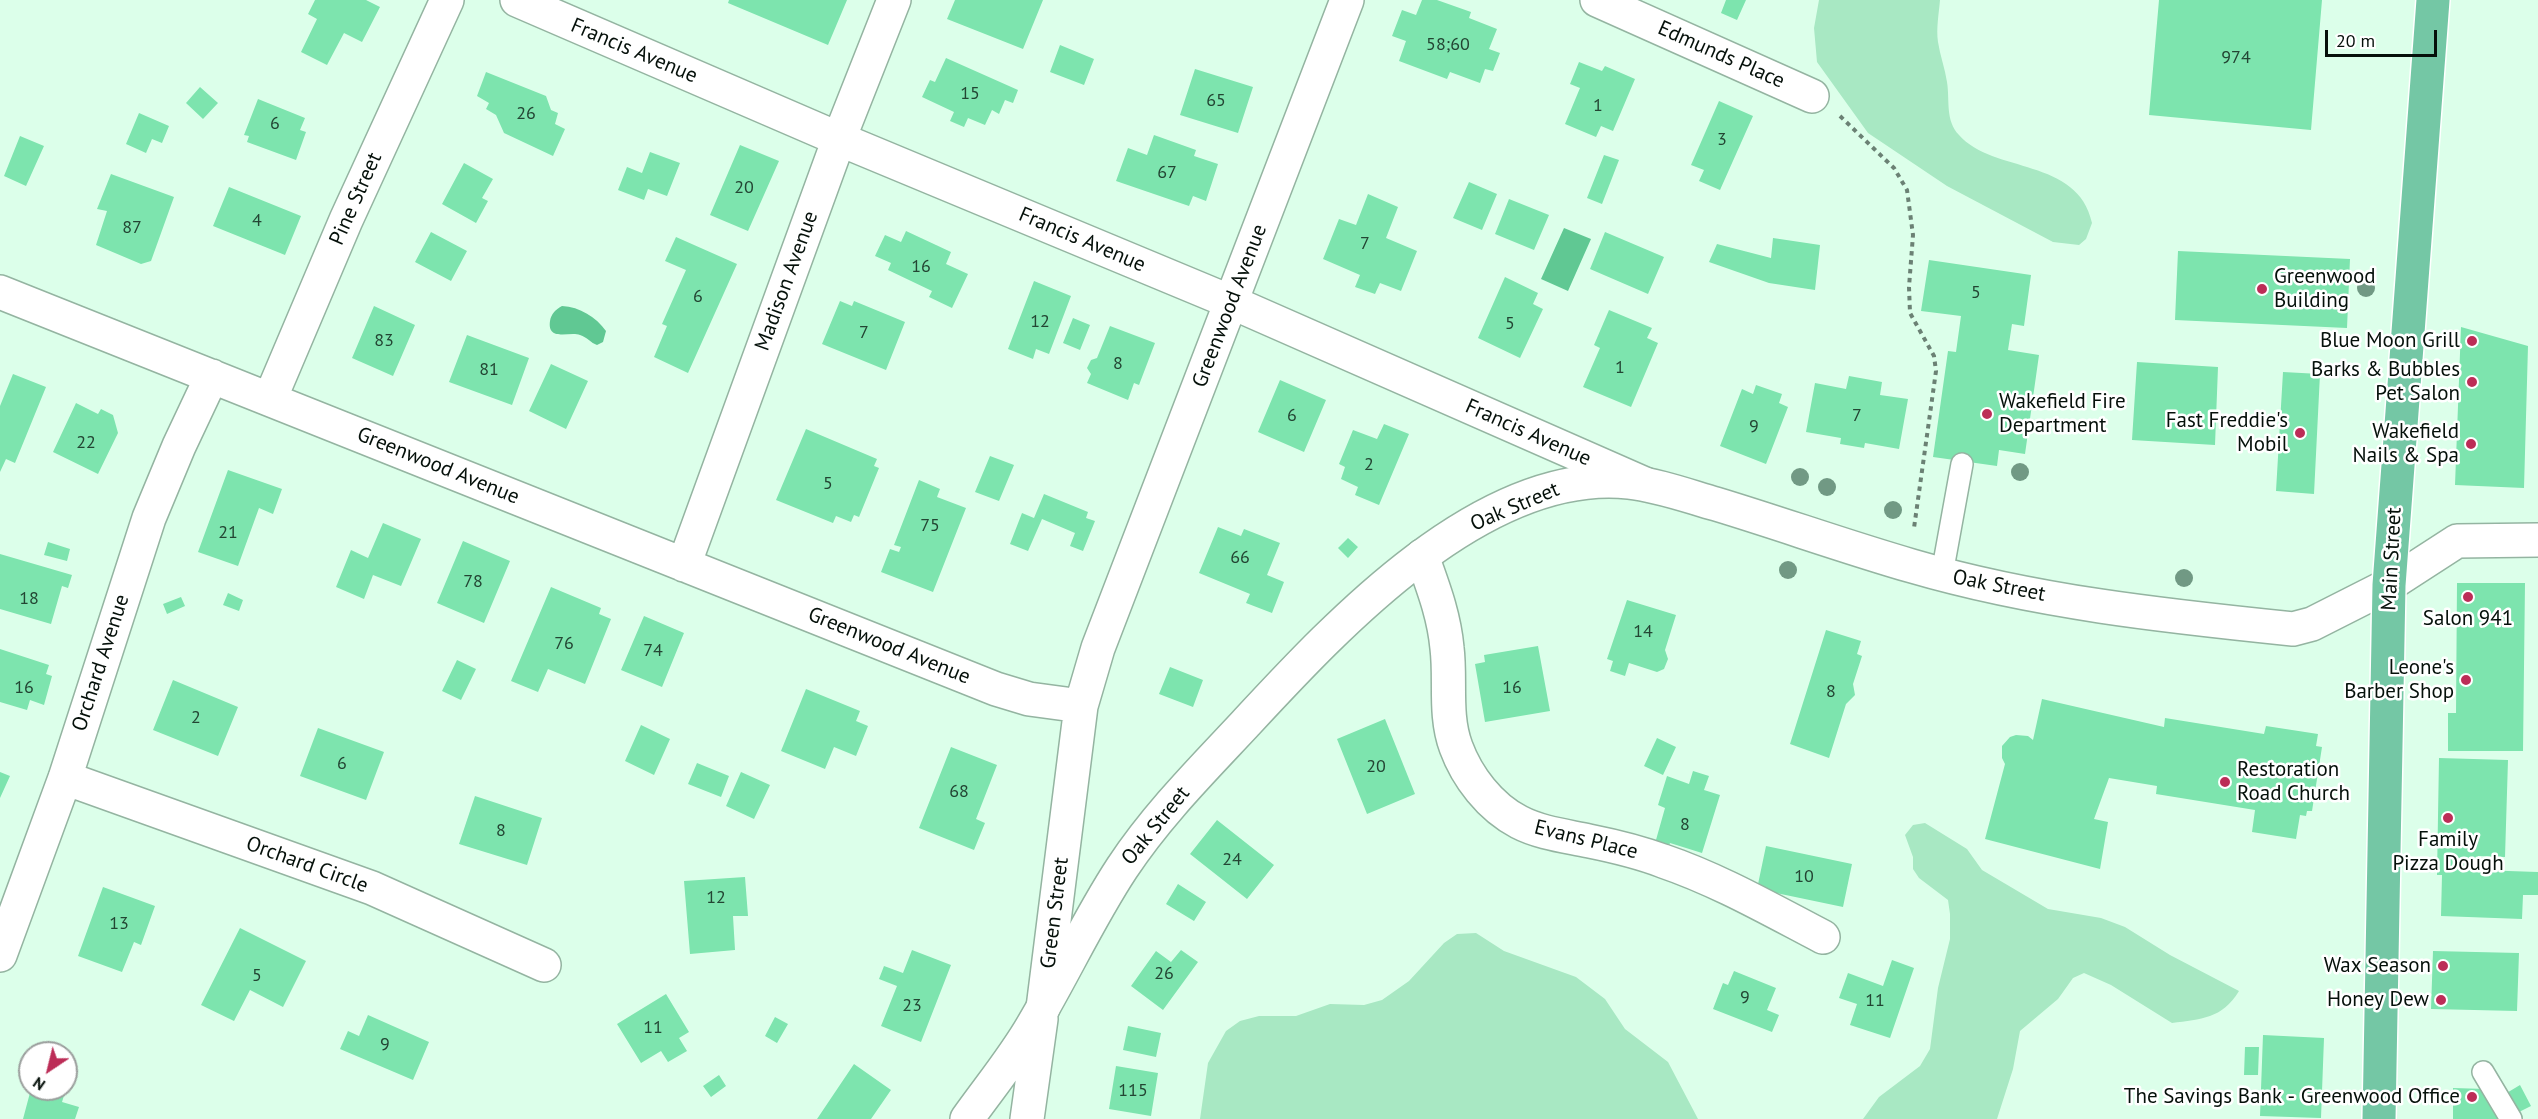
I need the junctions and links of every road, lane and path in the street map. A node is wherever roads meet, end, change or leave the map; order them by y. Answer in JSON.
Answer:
{"nodes":[{"id":1,"x":447,"y":0,"type":"edge"},
{"id":2,"x":517,"y":0,"type":"edge"},
{"id":3,"x":894,"y":0,"type":"edge"},
{"id":4,"x":1347,"y":0,"type":"edge"},
{"id":5,"x":1599,"y":0,"type":"edge"},
{"id":6,"x":2433,"y":0,"type":"edge"},
{"id":7,"x":1812,"y":96,"type":"joint"},
{"id":8,"x":839,"y":139,"type":"junction"},
{"id":9,"x":0,"y":292,"type":"edge"},
{"id":10,"x":1231,"y":302,"type":"junction"},
{"id":11,"x":212,"y":376,"type":"junction"},
{"id":12,"x":270,"y":399,"type":"junction"},
{"id":13,"x":1962,"y":464,"type":"dead end"},
{"id":14,"x":1644,"y":484,"type":"junction"},
{"id":15,"x":2538,"y":540,"type":"edge"},
{"id":16,"x":1422,"y":556,"type":"junction"},
{"id":17,"x":684,"y":565,"type":"junction"},
{"id":18,"x":1909,"y":565,"type":"junction"},
{"id":19,"x":1942,"y":574,"type":"junction"},
{"id":20,"x":2388,"y":585,"type":"junction"},
{"id":21,"x":1081,"y":706,"type":"junction"},
{"id":22,"x":65,"y":778,"type":"junction"},
{"id":23,"x":1823,"y":937,"type":"dead end"},
{"id":24,"x":0,"y":954,"type":"edge"},
{"id":25,"x":544,"y":965,"type":"dead end"},
{"id":26,"x":1043,"y":1008,"type":"junction"},
{"id":27,"x":2483,"y":1072,"type":"dead end"},
{"id":28,"x":967,"y":1119,"type":"edge"},
{"id":29,"x":1027,"y":1119,"type":"edge"},
{"id":30,"x":2379,"y":1119,"type":"edge"},
{"id":31,"x":2511,"y":1119,"type":"edge"}],
"edges":[{"from":1,"to":12,"type":"street","name":"Pine Street"},
{"from":2,"to":8,"type":"street","name":"Francis Avenue"},
{"from":3,"to":8,"type":"street","name":"Madison Avenue"},
{"from":4,"to":10,"type":"street","name":"Greenwood Avenue"},
{"from":5,"to":7,"type":"street","name":"Edmunds Place"},
{"from":6,"to":20,"type":"main road","name":"Main Street"},
{"from":7,"to":18,"type":"path"},
{"from":8,"to":10,"type":"street","name":"Francis Avenue"},
{"from":8,"to":17,"type":"street","name":"Madison Avenue"},
{"from":9,"to":11,"type":"street","name":"Greenwood Avenue"},
{"from":10,"to":14,"type":"street","name":"Francis Avenue"},
{"from":10,"to":21,"type":"street","name":"Greenwood Avenue"},
{"from":11,"to":12,"type":"street","name":"Greenwood Avenue"},
{"from":11,"to":22,"type":"street","name":"Orchard Avenue"},
{"from":12,"to":17,"type":"street","name":"Greenwood Avenue"},
{"from":13,"to":19,"type":"lane"},
{"from":14,"to":16,"type":"street","name":"Oak Street"},
{"from":14,"to":18,"type":"street","name":"Oak Street"},
{"from":15,"to":20,"type":"street","name":"Oak Street"},
{"from":16,"to":23,"type":"street","name":"Evans Place"},
{"from":16,"to":26,"type":"street","name":"Oak Street"},
{"from":17,"to":21,"type":"street","name":"Greenwood Avenue"},
{"from":18,"to":19,"type":"street","name":"Oak Street"},
{"from":19,"to":20,"type":"street","name":"Oak Street"},
{"from":20,"to":30,"type":"main road","name":"Main Street"},
{"from":21,"to":26,"type":"street","name":"Green Street"},
{"from":22,"to":24,"type":"street","name":"Orchard Avenue"},
{"from":22,"to":25,"type":"street","name":"Orchard Circle"},
{"from":26,"to":28,"type":"street","name":"Oak Street"},
{"from":26,"to":29,"type":"street","name":"Green Street"},
{"from":27,"to":31,"type":"lane"}]}
